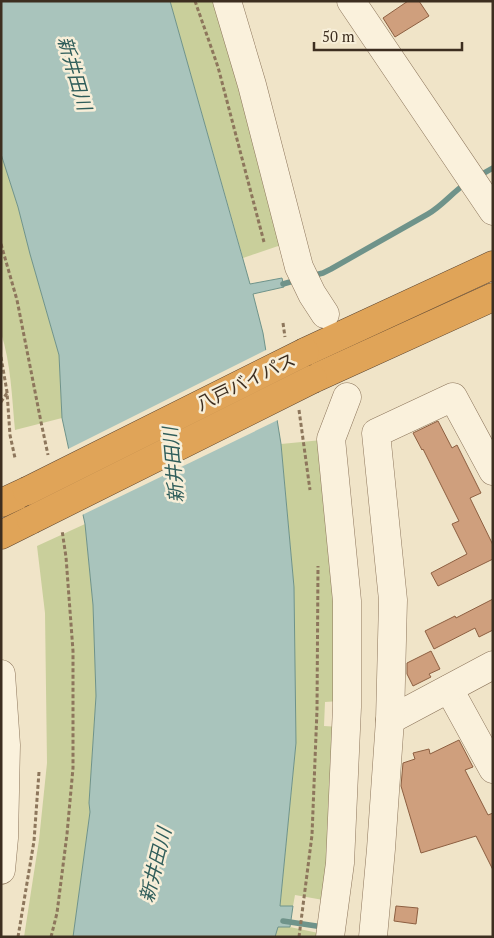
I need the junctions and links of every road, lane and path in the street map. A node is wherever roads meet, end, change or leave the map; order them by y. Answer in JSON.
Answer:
{"nodes":[{"id":1,"x":195,"y":1,"type":"edge"},
{"id":2,"x":227,"y":1,"type":"edge"},
{"id":3,"x":351,"y":1,"type":"edge"},
{"id":4,"x":493,"y":211,"type":"edge"},
{"id":5,"x":264,"y":242,"type":"dead end"},
{"id":6,"x":1,"y":244,"type":"edge"},
{"id":7,"x":493,"y":265,"type":"edge"},
{"id":8,"x":493,"y":297,"type":"edge"},
{"id":9,"x":325,"y":314,"type":"dead end"},
{"id":10,"x":283,"y":323,"type":"dead end"},
{"id":11,"x":295,"y":347,"type":"junction"},
{"id":12,"x":1,"y":357,"type":"edge"},
{"id":13,"x":7,"y":392,"type":"junction"},
{"id":14,"x":1,"y":402,"type":"edge"},
{"id":15,"x":299,"y":408,"type":"dead end"},
{"id":16,"x":376,"y":434,"type":"junction"},
{"id":17,"x":15,"y":458,"type":"dead end"},
{"id":18,"x":49,"y":459,"type":"dead end"},
{"id":19,"x":493,"y":471,"type":"edge"},
{"id":20,"x":311,"y":496,"type":"dead end"},
{"id":21,"x":1,"y":504,"type":"edge"},
{"id":22,"x":61,"y":528,"type":"dead end"},
{"id":23,"x":1,"y":535,"type":"edge"},
{"id":24,"x":318,"y":560,"type":"dead end"},
{"id":25,"x":493,"y":665,"type":"edge"},
{"id":26,"x":1,"y":674,"type":"edge"},
{"id":27,"x":449,"y":689,"type":"junction"},
{"id":28,"x":390,"y":720,"type":"junction"},
{"id":29,"x":4,"y":746,"type":"edge"},
{"id":30,"x":493,"y":768,"type":"edge"},
{"id":31,"x":39,"y":772,"type":"dead end"},
{"id":32,"x":1,"y":870,"type":"edge"},
{"id":33,"x":18,"y":937,"type":"edge"},
{"id":34,"x":52,"y":937,"type":"edge"},
{"id":35,"x":299,"y":937,"type":"edge"},
{"id":36,"x":330,"y":937,"type":"edge"},
{"id":37,"x":373,"y":937,"type":"edge"}],
"edges":[{"from":1,"to":5,"type":"path"},
{"from":2,"to":9,"type":"street"},
{"from":3,"to":4,"type":"street"},
{"from":6,"to":18,"type":"path"},
{"from":7,"to":11,"type":"highway","name":"八戸バイパス"},
{"from":8,"to":23,"type":"highway","name":"八戸バイパス","bridge":true},
{"from":10,"to":11,"type":"path"},
{"from":11,"to":21,"type":"highway","name":"八戸バイパス","bridge":true},
{"from":12,"to":13,"type":"path"},
{"from":13,"to":14,"type":"path"},
{"from":13,"to":17,"type":"path"},
{"from":15,"to":20,"type":"path"},
{"from":16,"to":19,"type":"street"},
{"from":16,"to":28,"type":"street"},
{"from":16,"to":36,"type":"street"},
{"from":22,"to":34,"type":"path"},
{"from":24,"to":35,"type":"path"},
{"from":25,"to":27,"type":"street"},
{"from":26,"to":29,"type":"street"},
{"from":27,"to":28,"type":"street"},
{"from":27,"to":30,"type":"street"},
{"from":28,"to":37,"type":"street"},
{"from":29,"to":32,"type":"street"},
{"from":31,"to":33,"type":"path"}]}
